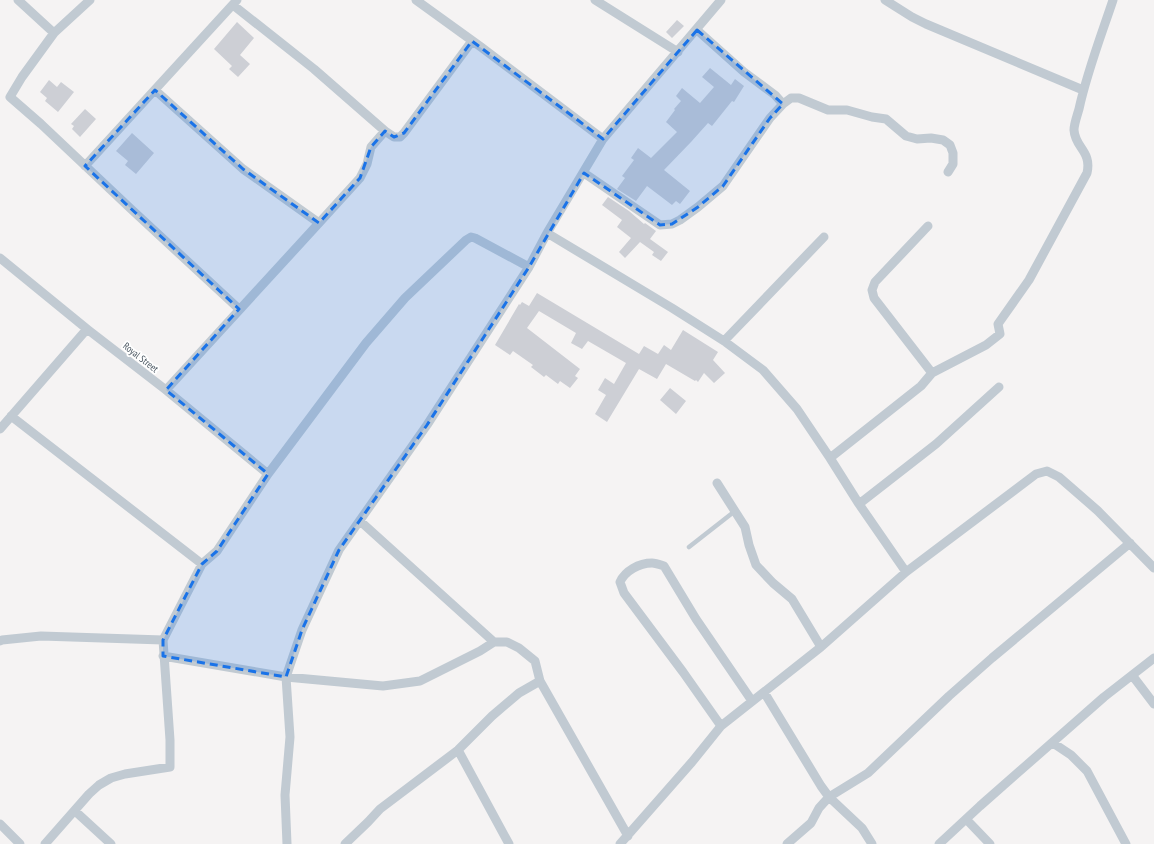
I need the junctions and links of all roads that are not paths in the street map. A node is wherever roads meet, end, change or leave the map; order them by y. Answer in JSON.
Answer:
{"nodes":[{"id":1,"x":18,"y":0,"type":"edge"},
{"id":2,"x":90,"y":0,"type":"edge"},
{"id":3,"x":416,"y":0,"type":"edge"},
{"id":4,"x":595,"y":0,"type":"edge"},
{"id":5,"x":721,"y":0,"type":"edge"},
{"id":6,"x":885,"y":0,"type":"edge"},
{"id":7,"x":1113,"y":0,"type":"edge"},
{"id":8,"x":235,"y":2,"type":"edge"},
{"id":9,"x":697,"y":30,"type":"junction"},
{"id":10,"x":54,"y":34,"type":"junction"},
{"id":11,"x":472,"y":41,"type":"junction"},
{"id":12,"x":678,"y":52,"type":"junction"},
{"id":13,"x":155,"y":90,"type":"junction"},
{"id":14,"x":1083,"y":90,"type":"junction"},
{"id":15,"x":783,"y":104,"type":"junction"},
{"id":16,"x":385,"y":132,"type":"junction"},
{"id":17,"x":603,"y":139,"type":"junction"},
{"id":18,"x":86,"y":166,"type":"junction"},
{"id":19,"x":948,"y":172,"type":"dead end"},
{"id":20,"x":584,"y":173,"type":"junction"},
{"id":21,"x":319,"y":224,"type":"junction"},
{"id":22,"x":928,"y":226,"type":"dead end"},
{"id":23,"x":547,"y":233,"type":"junction"},
{"id":24,"x":824,"y":237,"type":"dead end"},
{"id":25,"x":2,"y":262,"type":"edge"},
{"id":26,"x":529,"y":267,"type":"junction"},
{"id":27,"x":239,"y":309,"type":"junction"},
{"id":28,"x":87,"y":329,"type":"junction"},
{"id":29,"x":724,"y":341,"type":"junction"},
{"id":30,"x":932,"y":373,"type":"junction"},
{"id":31,"x":999,"y":387,"type":"dead end"},
{"id":32,"x":166,"y":390,"type":"junction"},
{"id":33,"x":11,"y":416,"type":"junction"},
{"id":34,"x":0,"y":429,"type":"edge"},
{"id":35,"x":830,"y":458,"type":"junction"},
{"id":36,"x":268,"y":474,"type":"junction"},
{"id":37,"x":718,"y":483,"type":"dead end"},
{"id":38,"x":859,"y":504,"type":"junction"},
{"id":39,"x":735,"y":511,"type":"junction"},
{"id":40,"x":360,"y":521,"type":"junction"},
{"id":41,"x":1130,"y":543,"type":"junction"},
{"id":42,"x":689,"y":547,"type":"dead end"},
{"id":43,"x":202,"y":564,"type":"junction"},
{"id":44,"x":1154,"y":568,"type":"edge"},
{"id":45,"x":906,"y":572,"type":"junction"},
{"id":46,"x":163,"y":640,"type":"junction"},
{"id":47,"x":0,"y":642,"type":"edge"},
{"id":48,"x":494,"y":642,"type":"junction"},
{"id":49,"x":821,"y":646,"type":"junction"},
{"id":50,"x":163,"y":656,"type":"junction"},
{"id":51,"x":1154,"y":658,"type":"edge"},
{"id":52,"x":1132,"y":675,"type":"junction"},
{"id":53,"x":286,"y":677,"type":"junction"},
{"id":54,"x":540,"y":681,"type":"junction"},
{"id":55,"x":764,"y":692,"type":"junction"},
{"id":56,"x":752,"y":701,"type":"junction"},
{"id":57,"x":1154,"y":704,"type":"edge"},
{"id":58,"x":721,"y":726,"type":"junction"},
{"id":59,"x":1053,"y":743,"type":"junction"},
{"id":60,"x":458,"y":750,"type":"junction"},
{"id":61,"x":830,"y":798,"type":"junction"},
{"id":62,"x":75,"y":811,"type":"junction"},
{"id":63,"x":966,"y":819,"type":"junction"},
{"id":64,"x":0,"y":824,"type":"edge"},
{"id":65,"x":628,"y":836,"type":"junction"},
{"id":66,"x":20,"y":844,"type":"edge"},
{"id":67,"x":45,"y":844,"type":"edge"},
{"id":68,"x":111,"y":844,"type":"edge"},
{"id":69,"x":287,"y":844,"type":"edge"},
{"id":70,"x":345,"y":844,"type":"edge"},
{"id":71,"x":509,"y":844,"type":"edge"},
{"id":72,"x":620,"y":844,"type":"edge"},
{"id":73,"x":787,"y":844,"type":"edge"},
{"id":74,"x":872,"y":844,"type":"edge"},
{"id":75,"x":939,"y":844,"type":"edge"},
{"id":76,"x":990,"y":844,"type":"edge"},
{"id":77,"x":1126,"y":844,"type":"edge"}],
"edges":[{"from":1,"to":10,"type":"street"},
{"from":2,"to":10,"type":"street"},
{"from":3,"to":11,"type":"street"},
{"from":4,"to":12,"type":"street"},
{"from":5,"to":9,"type":"street"},
{"from":6,"to":14,"type":"street"},
{"from":7,"to":14,"type":"street"},
{"from":8,"to":13,"type":"street"},
{"from":8,"to":16,"type":"street"},
{"from":9,"to":12,"type":"street"},
{"from":9,"to":15,"type":"street"},
{"from":10,"to":18,"type":"street"},
{"from":11,"to":16,"type":"street"},
{"from":11,"to":17,"type":"street"},
{"from":12,"to":17,"type":"street"},
{"from":13,"to":18,"type":"street"},
{"from":13,"to":21,"type":"street"},
{"from":14,"to":30,"type":"street"},
{"from":15,"to":19,"type":"street"},
{"from":15,"to":20,"type":"street"},
{"from":16,"to":21,"type":"street"},
{"from":17,"to":20,"type":"street"},
{"from":18,"to":27,"type":"street"},
{"from":20,"to":23,"type":"street"},
{"from":21,"to":27,"type":"street"},
{"from":22,"to":30,"type":"street"},
{"from":23,"to":26,"type":"street"},
{"from":23,"to":29,"type":"street"},
{"from":24,"to":29,"type":"street"},
{"from":25,"to":28,"type":"street","name":"Royal Street"},
{"from":26,"to":36,"type":"street"},
{"from":26,"to":40,"type":"street"},
{"from":27,"to":32,"type":"street"},
{"from":28,"to":32,"type":"street","name":"Royal Street"},
{"from":28,"to":33,"type":"street"},
{"from":29,"to":35,"type":"street"},
{"from":30,"to":35,"type":"street"},
{"from":31,"to":38,"type":"street"},
{"from":32,"to":36,"type":"street","name":"Royal Street"},
{"from":33,"to":34,"type":"street"},
{"from":33,"to":43,"type":"street"},
{"from":35,"to":38,"type":"street"},
{"from":36,"to":43,"type":"street"},
{"from":37,"to":39,"type":"street"},
{"from":38,"to":45,"type":"street"},
{"from":39,"to":42,"type":"lane"},
{"from":39,"to":49,"type":"street"},
{"from":40,"to":48,"type":"street"},
{"from":40,"to":53,"type":"street"},
{"from":41,"to":44,"type":"street"},
{"from":41,"to":45,"type":"street"},
{"from":41,"to":61,"type":"street"},
{"from":43,"to":46,"type":"street"},
{"from":45,"to":49,"type":"street"},
{"from":46,"to":47,"type":"street"},
{"from":46,"to":50,"type":"street"},
{"from":48,"to":53,"type":"street"},
{"from":48,"to":54,"type":"street"},
{"from":49,"to":55,"type":"street"},
{"from":50,"to":53,"type":"street"},
{"from":50,"to":62,"type":"street"},
{"from":51,"to":52,"type":"street"},
{"from":52,"to":57,"type":"street"},
{"from":52,"to":59,"type":"street"},
{"from":53,"to":69,"type":"street"},
{"from":54,"to":60,"type":"street"},
{"from":54,"to":65,"type":"street"},
{"from":55,"to":56,"type":"street"},
{"from":55,"to":61,"type":"street"},
{"from":56,"to":58,"type":"street"},
{"from":56,"to":58,"type":"street"},
{"from":58,"to":65,"type":"street"},
{"from":59,"to":63,"type":"street"},
{"from":59,"to":77,"type":"street"},
{"from":60,"to":70,"type":"street"},
{"from":60,"to":71,"type":"street"},
{"from":61,"to":73,"type":"street"},
{"from":61,"to":74,"type":"street"},
{"from":62,"to":67,"type":"street"},
{"from":62,"to":68,"type":"street"},
{"from":63,"to":75,"type":"street"},
{"from":63,"to":76,"type":"street"},
{"from":64,"to":66,"type":"street"},
{"from":65,"to":72,"type":"street"}]}
